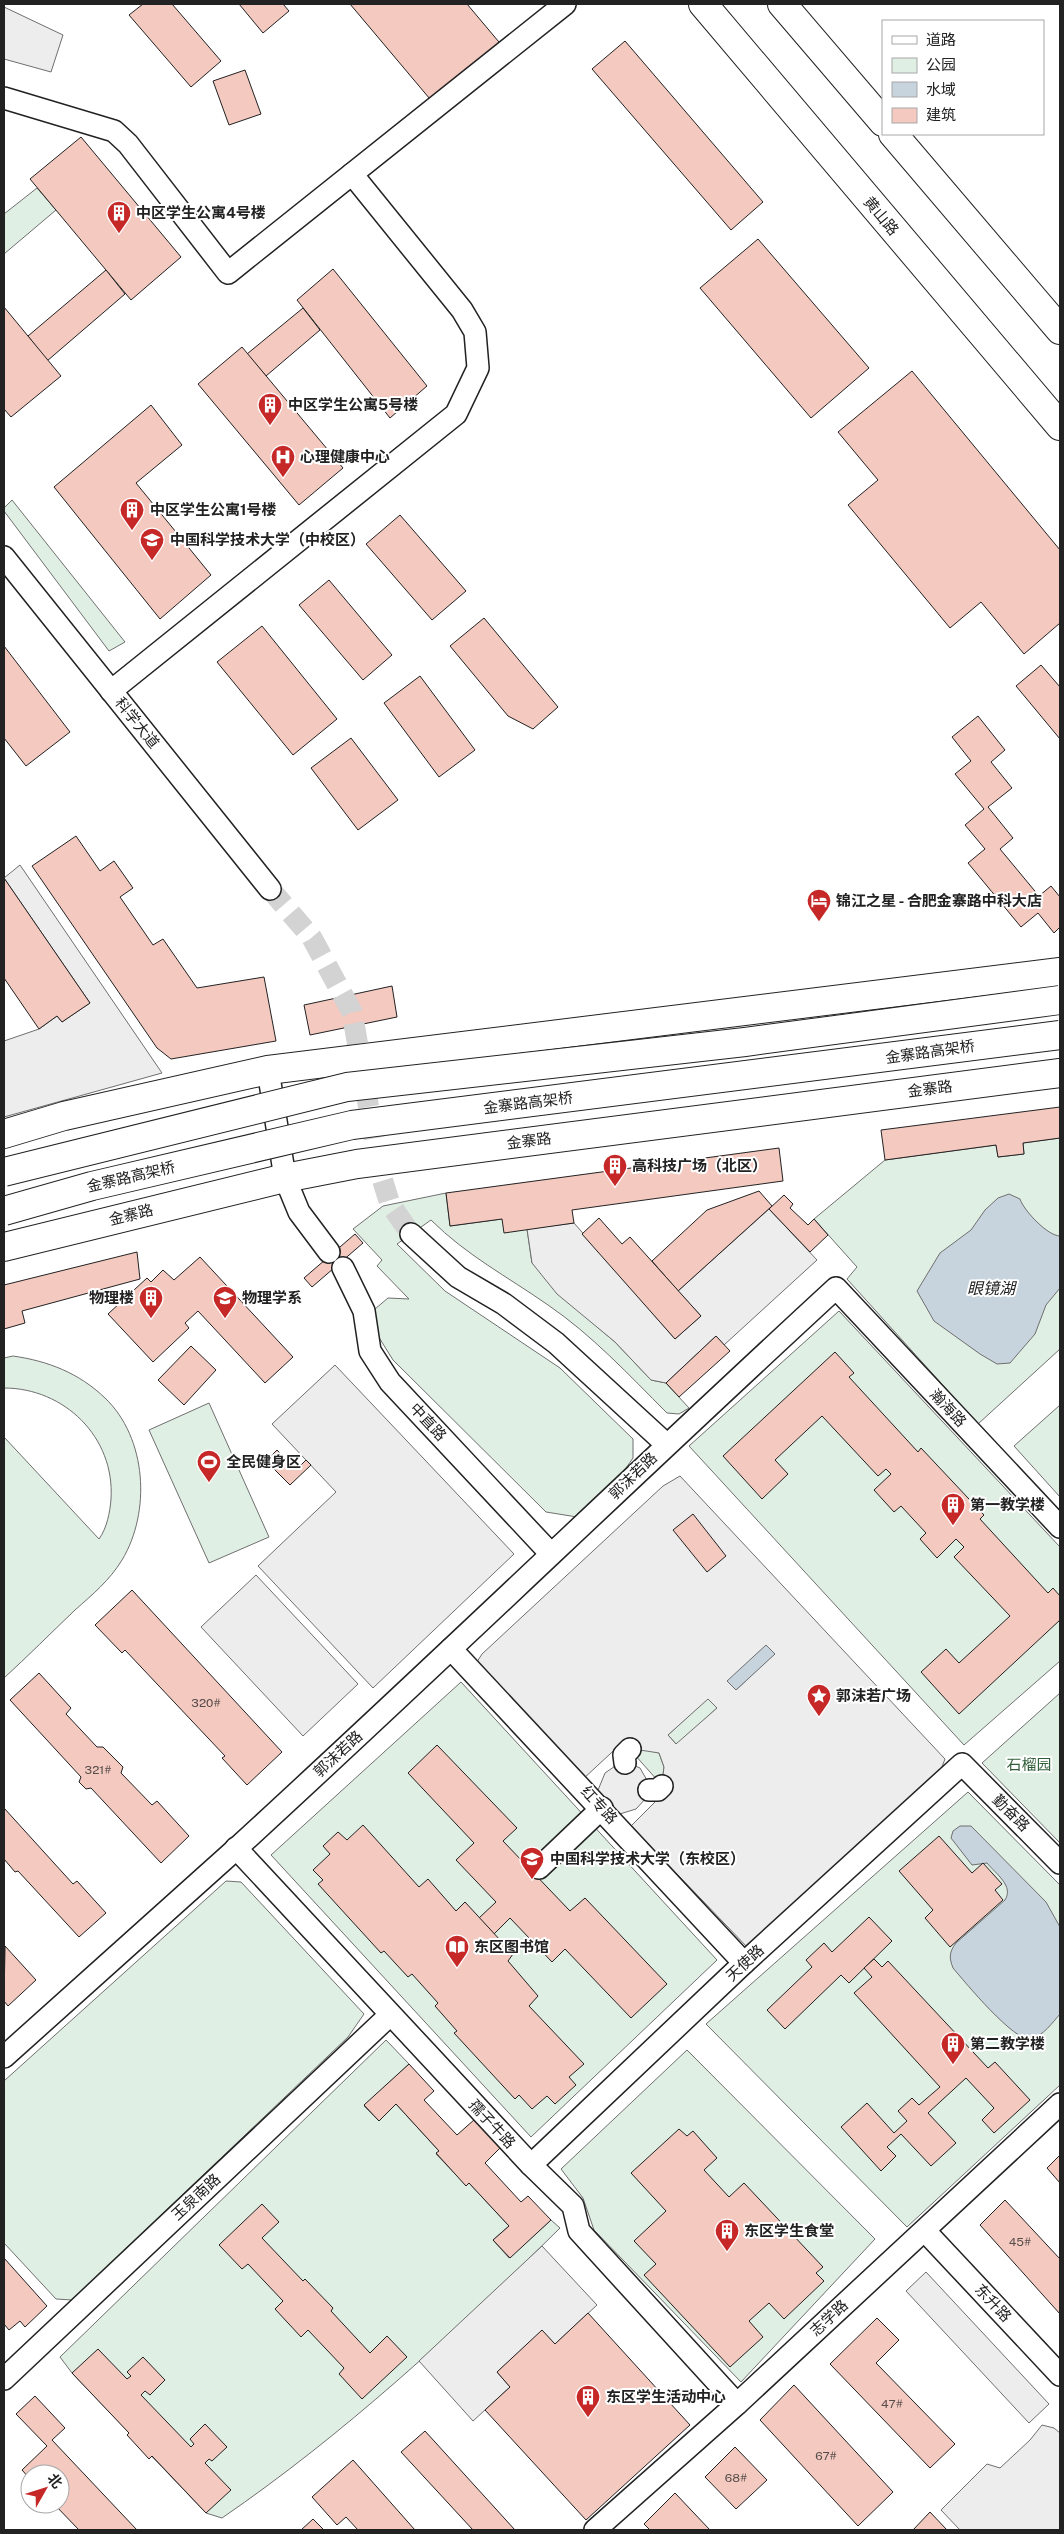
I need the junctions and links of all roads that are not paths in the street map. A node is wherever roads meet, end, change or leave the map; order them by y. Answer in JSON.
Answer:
{"nodes":[{"id":1,"x":565,"y":4,"type":"edge"},
{"id":2,"x":703,"y":4,"type":"edge"},
{"id":3,"x":782,"y":4,"type":"edge"},
{"id":4,"x":4,"y":98,"type":"edge"},
{"id":5,"x":882,"y":121,"type":"edge"},
{"id":6,"x":894,"y":135,"type":"edge"},
{"id":7,"x":352,"y":174,"type":"junction"},
{"id":8,"x":1060,"y":330,"type":"edge"},
{"id":9,"x":1060,"y":426,"type":"edge"},
{"id":10,"x":4,"y":557,"type":"edge"},
{"id":11,"x":111,"y":691,"type":"junction"},
{"id":12,"x":270,"y":889,"type":"tunnel mouth"},
{"id":13,"x":1060,"y":972,"type":"edge"},
{"id":14,"x":1060,"y":1000,"type":"edge"},
{"id":15,"x":1060,"y":1035,"type":"edge"},
{"id":16,"x":268,"y":1070,"type":"junction"},
{"id":17,"x":1060,"y":1072,"type":"edge"},
{"id":18,"x":4,"y":1134,"type":"edge"},
{"id":19,"x":4,"y":1172,"type":"edge"},
{"id":20,"x":284,"y":1178,"type":"junction"},
{"id":21,"x":4,"y":1211,"type":"edge"},
{"id":22,"x":412,"y":1234,"type":"tunnel mouth"},
{"id":23,"x":4,"y":1247,"type":"edge"},
{"id":24,"x":836,"y":1288,"type":"joint"},
{"id":25,"x":666,"y":1444,"type":"junction"},
{"id":26,"x":1060,"y":1527,"type":"edge"},
{"id":27,"x":551,"y":1554,"type":"junction"},
{"id":28,"x":451,"y":1649,"type":"junction"},
{"id":29,"x":962,"y":1764,"type":"joint"},
{"id":30,"x":602,"y":1808,"type":"junction"},
{"id":31,"x":236,"y":1848,"type":"junction"},
{"id":32,"x":1060,"y":1862,"type":"edge"},
{"id":33,"x":539,"y":1868,"type":"dead end"},
{"id":34,"x":744,"y":1963,"type":"junction"},
{"id":35,"x":390,"y":2015,"type":"junction"},
{"id":36,"x":4,"y":2057,"type":"edge"},
{"id":37,"x":1060,"y":2104,"type":"edge"},
{"id":38,"x":531,"y":2165,"type":"junction"},
{"id":39,"x":925,"y":2230,"type":"junction"},
{"id":40,"x":1060,"y":2375,"type":"edge"},
{"id":41,"x":4,"y":2379,"type":"edge"},
{"id":42,"x":737,"y":2404,"type":"junction"},
{"id":43,"x":595,"y":2530,"type":"edge"}],
"edges":[{"from":1,"to":7,"type":"street"},
{"from":2,"to":9,"type":"main road","name":"黄山路"},
{"from":3,"to":5,"type":"main road"},
{"from":4,"to":7,"type":"street"},
{"from":6,"to":8,"type":"main road"},
{"from":7,"to":11,"type":"street"},
{"from":10,"to":11,"type":"street","name":"科学大道"},
{"from":11,"to":12,"type":"street","name":"科学大道"},
{"from":13,"to":16,"type":"main road"},
{"from":14,"to":19,"type":"main road","bridge":true},
{"from":15,"to":21,"type":"main road","name":"金寨路高架桥","bridge":true},
{"from":16,"to":18,"type":"main road"},
{"from":16,"to":20,"type":"street","name":"中直路"},
{"from":17,"to":20,"type":"main road","name":"金寨路"},
{"from":20,"to":23,"type":"main road","name":"金寨路"},
{"from":20,"to":27,"type":"street","name":"中直路"},
{"from":22,"to":25,"type":"street"},
{"from":24,"to":25,"type":"street","name":"郭沫若路"},
{"from":24,"to":26,"type":"street","name":"瀚海路"},
{"from":25,"to":27,"type":"street","name":"郭沫若路"},
{"from":27,"to":28,"type":"street","name":"郭沫若路"},
{"from":28,"to":30,"type":"street","name":"红专路"},
{"from":28,"to":31,"type":"street","name":"郭沫若路"},
{"from":29,"to":32,"type":"street","name":"勤奋路"},
{"from":29,"to":34,"type":"street","name":"天使路"},
{"from":30,"to":33,"type":"street"},
{"from":30,"to":34,"type":"street","name":"红专路"},
{"from":31,"to":35,"type":"street","name":"孺子牛路"},
{"from":31,"to":36,"type":"street","name":"郭沫若路"},
{"from":34,"to":38,"type":"street","name":"天使路"},
{"from":35,"to":38,"type":"street","name":"孺子牛路"},
{"from":35,"to":41,"type":"street","name":"玉泉南路"},
{"from":37,"to":39,"type":"street","name":"志学路"},
{"from":38,"to":42,"type":"street","name":"孺子牛路"},
{"from":39,"to":40,"type":"street","name":"东升路"},
{"from":39,"to":42,"type":"street","name":"志学路"},
{"from":42,"to":43,"type":"street","name":"志学路"}]}
